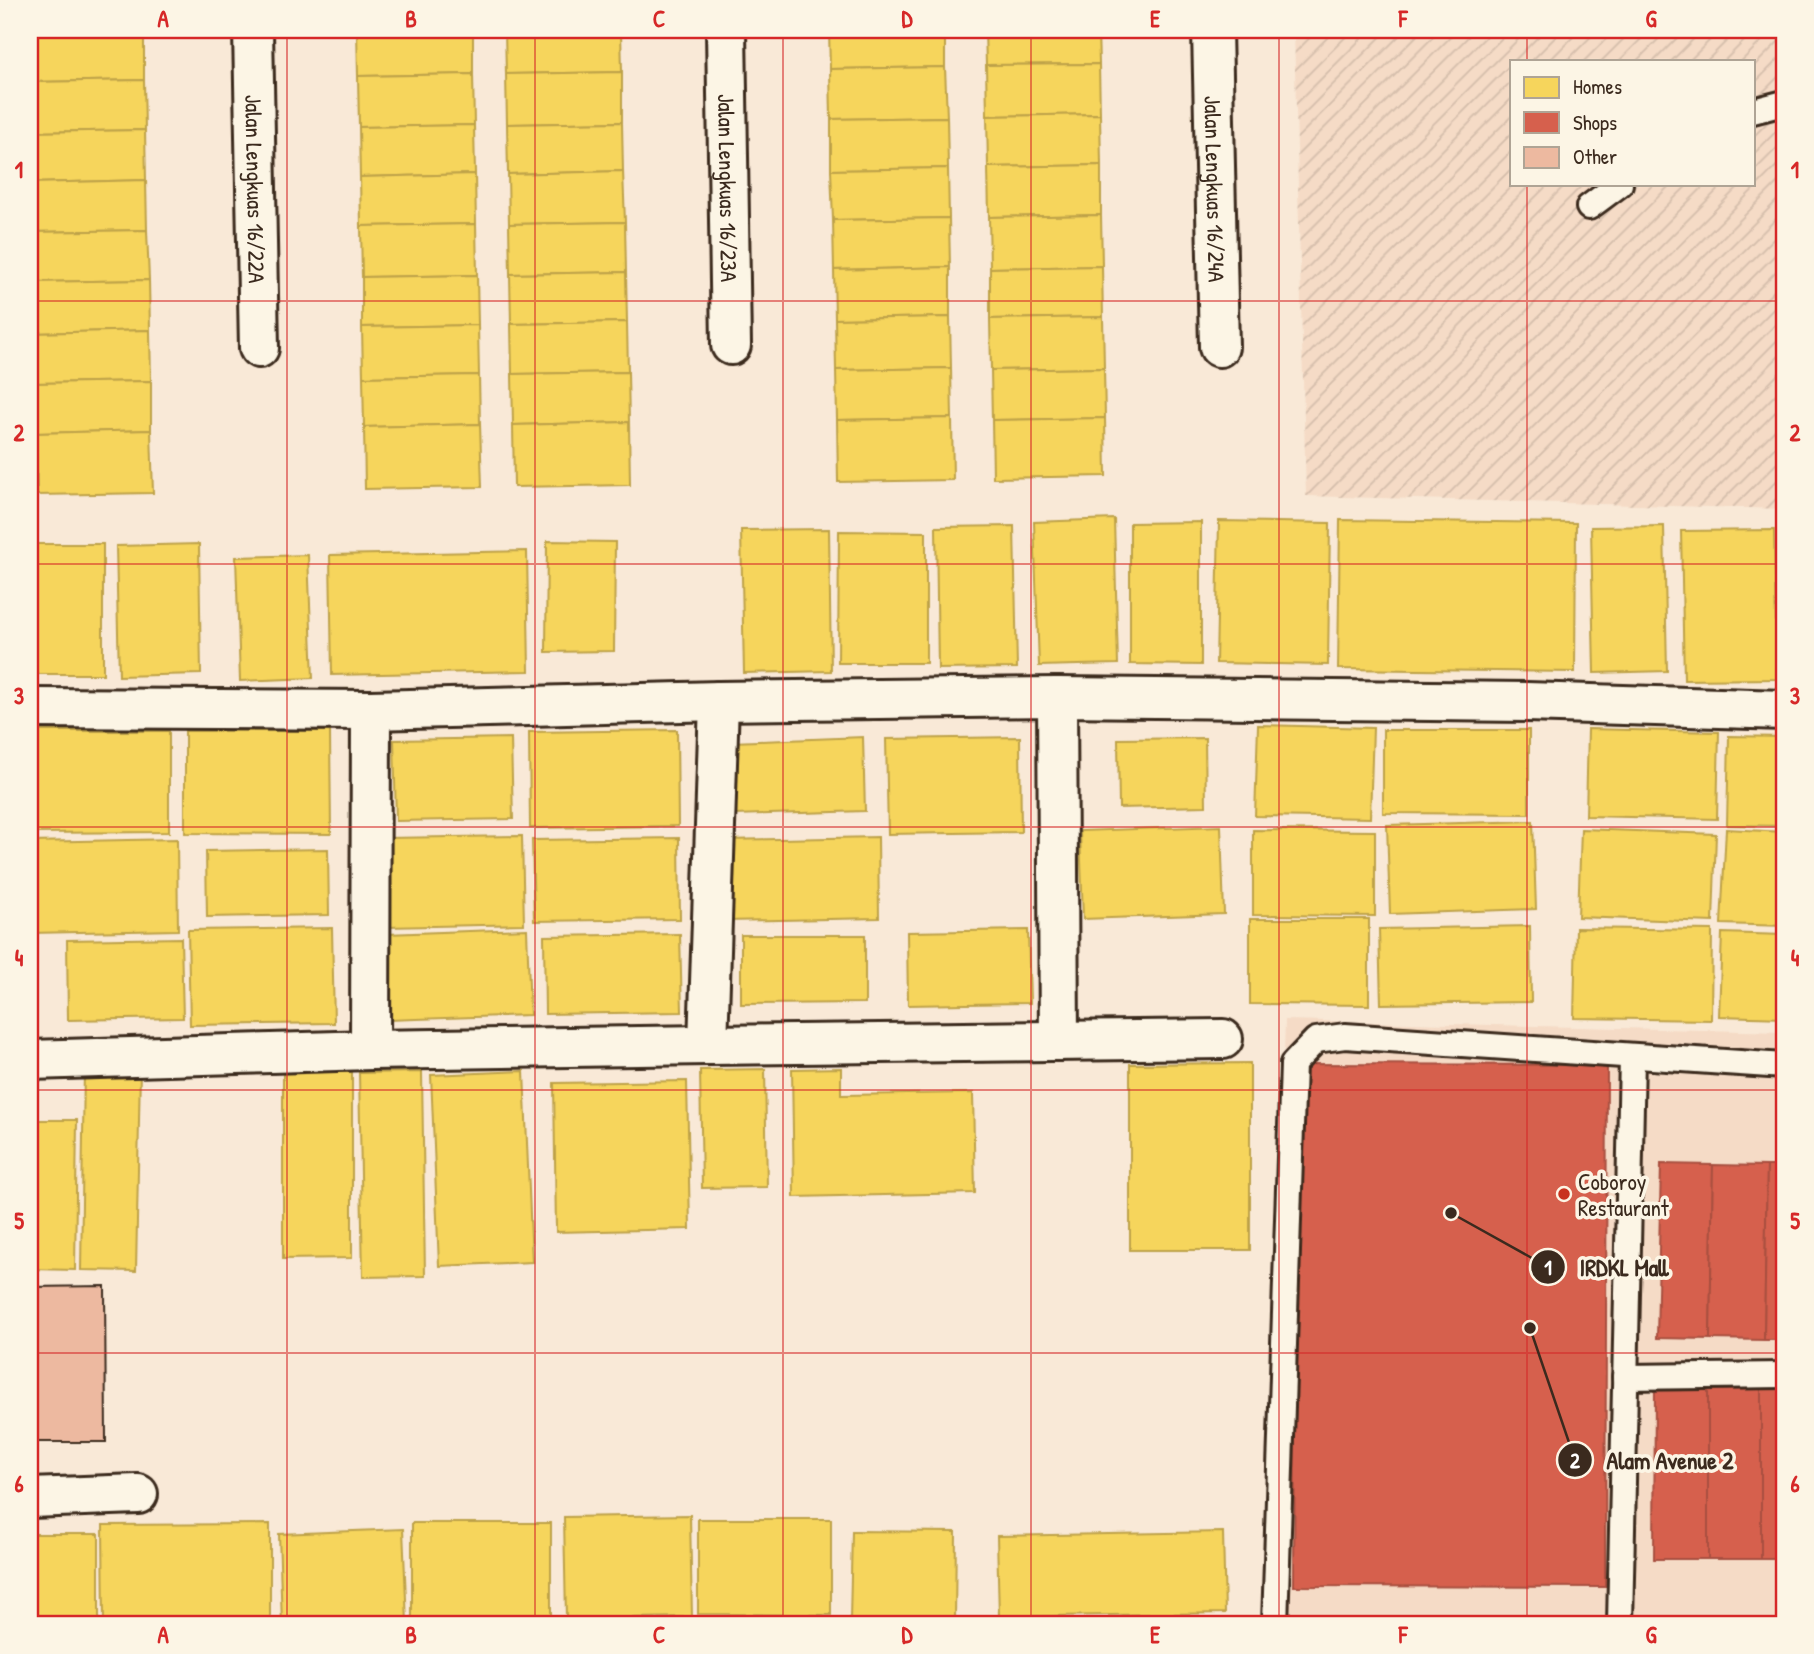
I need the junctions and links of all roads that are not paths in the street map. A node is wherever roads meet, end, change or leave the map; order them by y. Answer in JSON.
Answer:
{"nodes":[{"id":1,"x":253,"y":30,"type":"edge"},
{"id":2,"x":726,"y":30,"type":"edge"},
{"id":3,"x":1212,"y":30,"type":"edge"},
{"id":4,"x":1784,"y":103,"type":"edge"},
{"id":5,"x":1755,"y":110,"type":"edge"},
{"id":6,"x":1617,"y":186,"type":"edge"},
{"id":7,"x":1589,"y":207,"type":"dead end"},
{"id":8,"x":731,"y":345,"type":"dead end"},
{"id":9,"x":259,"y":348,"type":"dead end"},
{"id":10,"x":1219,"y":348,"type":"dead end"},
{"id":11,"x":1057,"y":697,"type":"junction"},
{"id":12,"x":719,"y":701,"type":"junction"},
{"id":13,"x":30,"y":708,"type":"edge"},
{"id":14,"x":371,"y":710,"type":"junction"},
{"id":15,"x":1784,"y":710,"type":"edge"},
{"id":16,"x":1223,"y":1039,"type":"dead end"},
{"id":17,"x":1059,"y":1041,"type":"junction"},
{"id":18,"x":708,"y":1045,"type":"junction"},
{"id":19,"x":370,"y":1051,"type":"junction"},
{"id":20,"x":1632,"y":1057,"type":"junction"},
{"id":21,"x":30,"y":1060,"type":"edge"},
{"id":22,"x":1784,"y":1066,"type":"edge"},
{"id":23,"x":1784,"y":1375,"type":"edge"},
{"id":24,"x":1625,"y":1377,"type":"junction"},
{"id":25,"x":138,"y":1494,"type":"dead end"},
{"id":26,"x":30,"y":1498,"type":"edge"},
{"id":27,"x":1275,"y":1624,"type":"edge"},
{"id":28,"x":1620,"y":1624,"type":"edge"}],
"edges":[{"from":1,"to":9,"type":"street","name":"Jalan Lengkuas 16/22A"},
{"from":2,"to":8,"type":"street","name":"Jalan Lengkuas 16/23A"},
{"from":3,"to":10,"type":"street","name":"Jalan Lengkuas 16/24A"},
{"from":4,"to":5,"type":"lane"},
{"from":6,"to":7,"type":"lane"},
{"from":11,"to":12,"type":"street"},
{"from":11,"to":15,"type":"street"},
{"from":11,"to":17,"type":"street"},
{"from":12,"to":14,"type":"street"},
{"from":12,"to":18,"type":"street"},
{"from":13,"to":14,"type":"street"},
{"from":14,"to":19,"type":"street"},
{"from":16,"to":17,"type":"street"},
{"from":17,"to":18,"type":"street"},
{"from":18,"to":19,"type":"street"},
{"from":19,"to":21,"type":"street"},
{"from":20,"to":22,"type":"lane"},
{"from":20,"to":24,"type":"lane"},
{"from":20,"to":27,"type":"lane"},
{"from":23,"to":24,"type":"lane"},
{"from":24,"to":28,"type":"lane"},
{"from":25,"to":26,"type":"street"}]}
